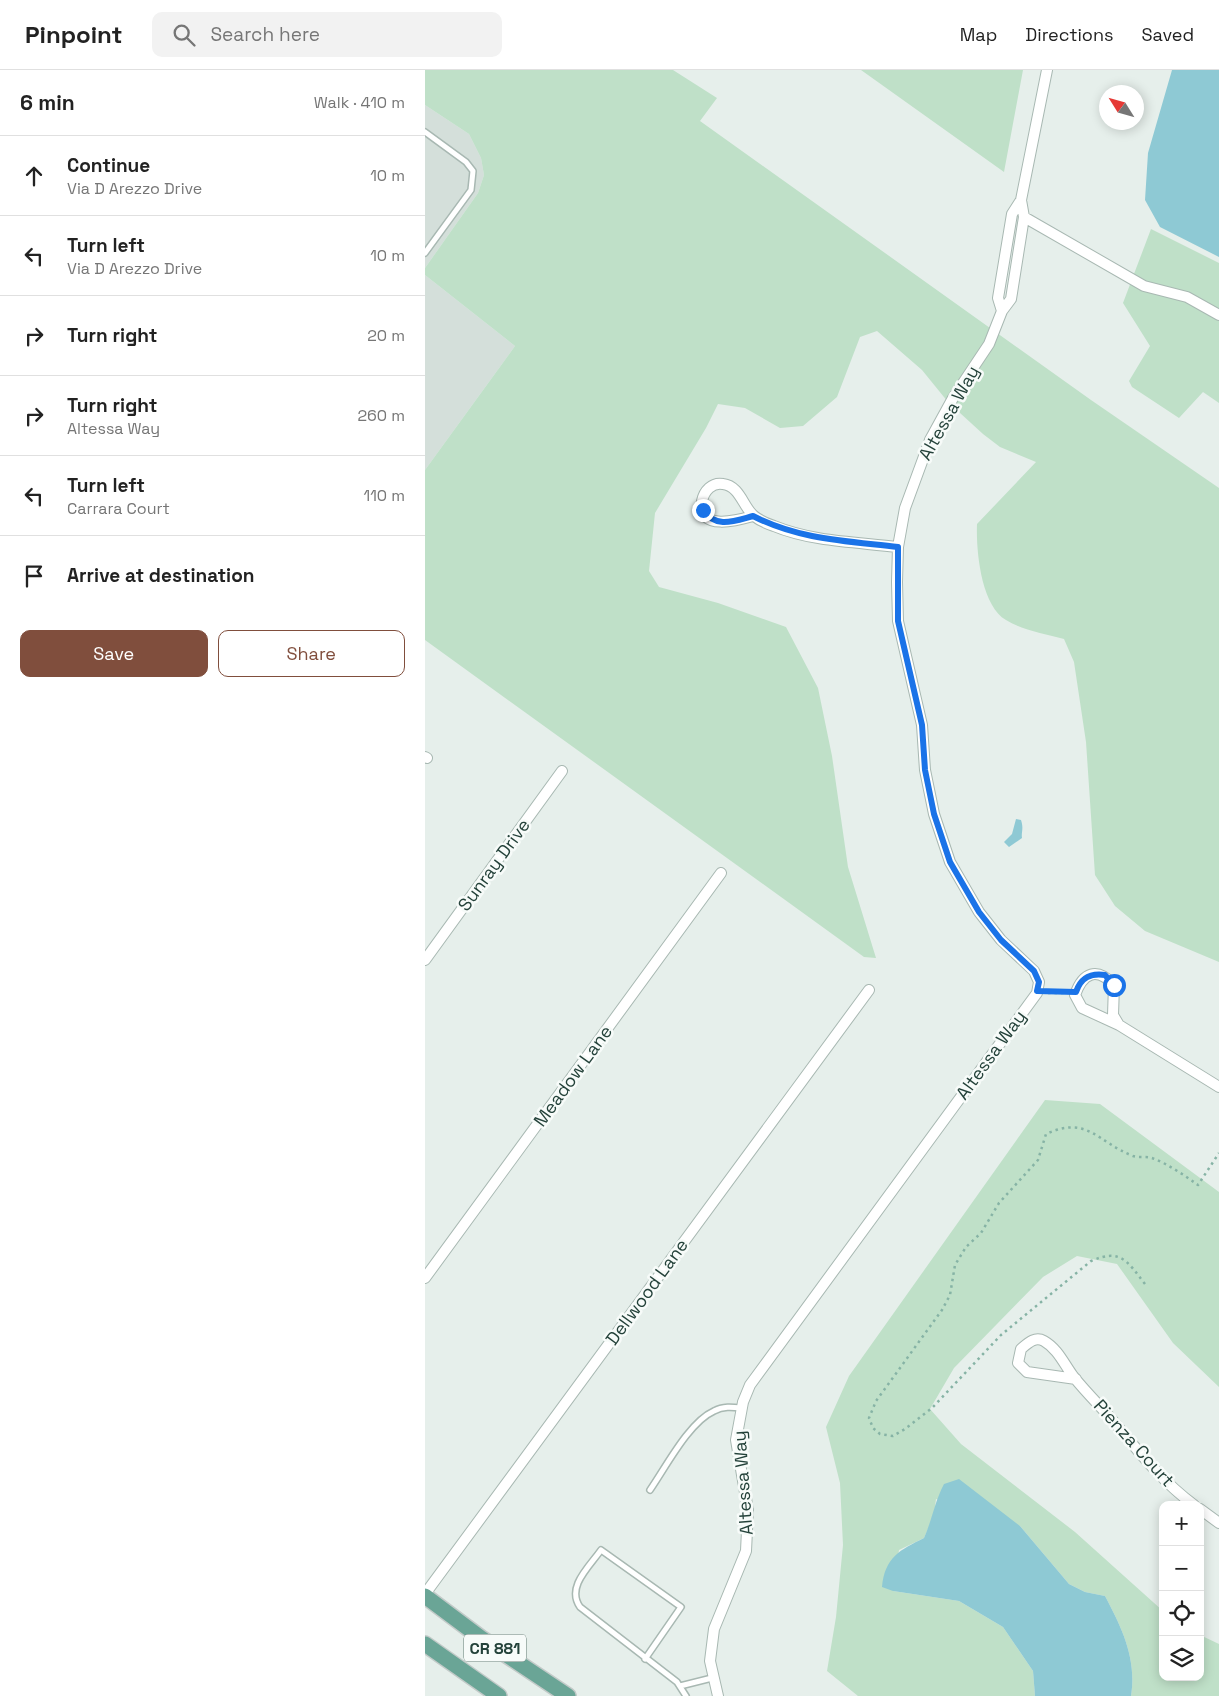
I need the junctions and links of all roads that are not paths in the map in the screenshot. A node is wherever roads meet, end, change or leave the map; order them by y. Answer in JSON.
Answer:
{"nodes":[{"id":1,"x":1047,"y":70,"type":"edge"},
{"id":2,"x":425,"y":132,"type":"edge"},
{"id":3,"x":1021,"y":200,"type":"junction"},
{"id":4,"x":1024,"y":217,"type":"junction"},
{"id":5,"x":425,"y":253,"type":"edge"},
{"id":6,"x":1002,"y":311,"type":"junction"},
{"id":7,"x":1219,"y":315,"type":"edge"},
{"id":8,"x":753,"y":516,"type":"junction"},
{"id":9,"x":898,"y":547,"type":"junction"},
{"id":10,"x":562,"y":771,"type":"dead end"},
{"id":11,"x":721,"y":873,"type":"dead end"},
{"id":12,"x":425,"y":960,"type":"edge"},
{"id":13,"x":869,"y":990,"type":"dead end"},
{"id":14,"x":1119,"y":1025,"type":"junction"},
{"id":15,"x":1219,"y":1087,"type":"edge"},
{"id":16,"x":425,"y":1278,"type":"edge"},
{"id":17,"x":1076,"y":1379,"type":"junction"},
{"id":18,"x":741,"y":1408,"type":"junction"},
{"id":19,"x":649,"y":1490,"type":"dead end"},
{"id":20,"x":1190,"y":1501,"type":"edge"},
{"id":21,"x":1204,"y":1512,"type":"edge"},
{"id":22,"x":1219,"y":1523,"type":"edge"},
{"id":23,"x":425,"y":1595,"type":"edge"},
{"id":24,"x":425,"y":1644,"type":"edge"},
{"id":25,"x":645,"y":1659,"type":"junction"},
{"id":26,"x":712,"y":1678,"type":"junction"},
{"id":27,"x":680,"y":1686,"type":"junction"},
{"id":28,"x":499,"y":1696,"type":"edge"},
{"id":29,"x":568,"y":1696,"type":"edge"},
{"id":30,"x":686,"y":1696,"type":"edge"},
{"id":31,"x":718,"y":1696,"type":"edge"}],
"edges":[{"from":1,"to":3,"type":"street","name":"Altessa Way"},
{"from":2,"to":5,"type":"lane"},
{"from":3,"to":4,"type":"street","name":"Altessa Way"},
{"from":3,"to":6,"type":"street","name":"Altessa Way"},
{"from":4,"to":6,"type":"street","name":"Altessa Way"},
{"from":4,"to":7,"type":"street"},
{"from":6,"to":9,"type":"street","name":"Altessa Way"},
{"from":8,"to":8,"type":"street"},
{"from":8,"to":9,"type":"street"},
{"from":9,"to":18,"type":"street","name":"Altessa Way"},
{"from":10,"to":12,"type":"street","name":"Sunray Drive"},
{"from":11,"to":16,"type":"street","name":"Meadow Lane"},
{"from":13,"to":23,"type":"street","name":"Dellwood Lane"},
{"from":14,"to":14,"type":"street"},
{"from":14,"to":15,"type":"street"},
{"from":17,"to":17,"type":"street","name":"Pienza Court"},
{"from":17,"to":20,"type":"street","name":"Pienza Court"},
{"from":18,"to":19,"type":"lane"},
{"from":18,"to":26,"type":"street","name":"Altessa Way"},
{"from":21,"to":22,"type":"street"},
{"from":23,"to":29,"type":"main road","number":"CR 881"},
{"from":24,"to":28,"type":"main road","number":"CR 881"},
{"from":25,"to":25,"type":"lane"},
{"from":25,"to":27,"type":"lane"},
{"from":26,"to":27,"type":"lane"},
{"from":26,"to":31,"type":"street","name":"Altessa Way"},
{"from":27,"to":30,"type":"lane"}]}
